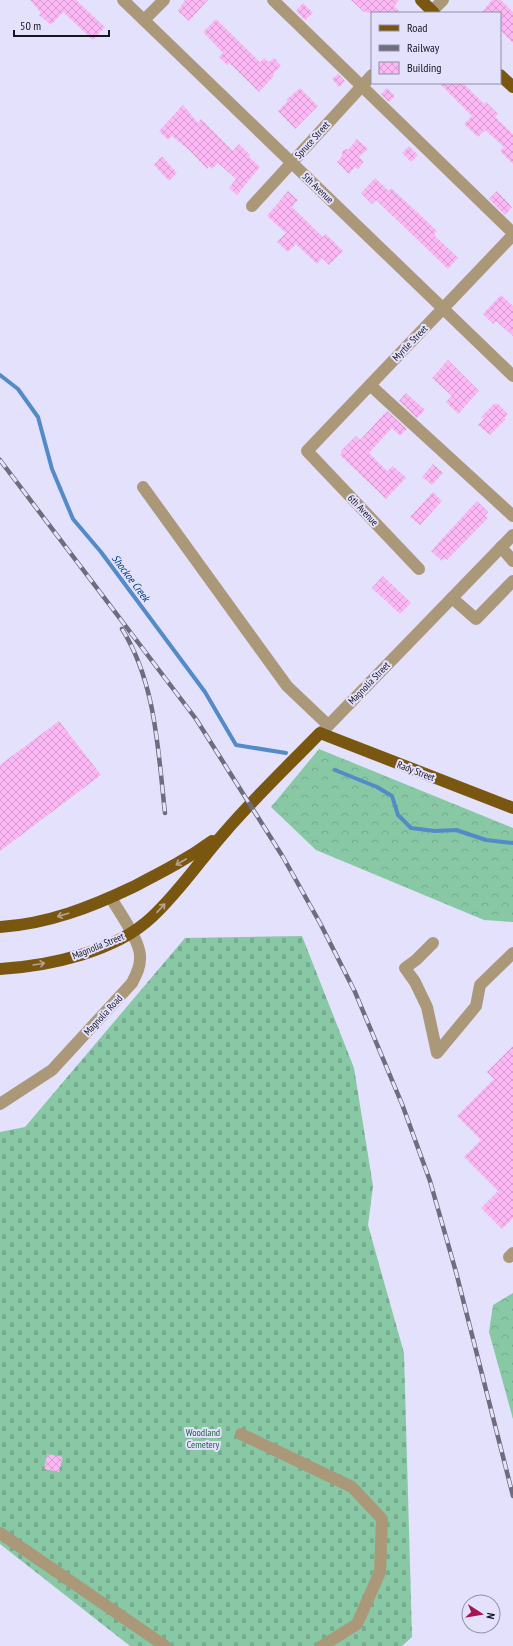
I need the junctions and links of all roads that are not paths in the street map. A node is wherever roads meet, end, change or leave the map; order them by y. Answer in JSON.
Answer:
{"nodes":[{"id":1,"x":123,"y":0,"type":"edge"},
{"id":2,"x":164,"y":0,"type":"edge"},
{"id":3,"x":272,"y":0,"type":"edge"},
{"id":4,"x":421,"y":0,"type":"edge"},
{"id":5,"x":443,"y":0,"type":"edge"},
{"id":6,"x":432,"y":12,"type":"edge"},
{"id":7,"x":144,"y":20,"type":"junction"},
{"id":8,"x":371,"y":76,"type":"edge"},
{"id":9,"x":501,"y":76,"type":"edge"},
{"id":10,"x":361,"y":86,"type":"junction"},
{"id":11,"x":513,"y":87,"type":"edge"},
{"id":12,"x":292,"y":163,"type":"junction"},
{"id":13,"x":252,"y":206,"type":"dead end"},
{"id":14,"x":513,"y":234,"type":"edge"},
{"id":15,"x":444,"y":308,"type":"junction"},
{"id":16,"x":513,"y":376,"type":"edge"},
{"id":17,"x":370,"y":385,"type":"junction"},
{"id":18,"x":307,"y":451,"type":"joint"},
{"id":19,"x":143,"y":487,"type":"dead end"},
{"id":20,"x":513,"y":516,"type":"edge"},
{"id":21,"x":513,"y":535,"type":"edge"},
{"id":22,"x":501,"y":547,"type":"junction"},
{"id":23,"x":513,"y":561,"type":"edge"},
{"id":24,"x":420,"y":569,"type":"dead end"},
{"id":25,"x":513,"y":581,"type":"edge"},
{"id":26,"x":452,"y":598,"type":"junction"},
{"id":27,"x":324,"y":729,"type":"junction"},
{"id":28,"x":513,"y":808,"type":"edge"},
{"id":29,"x":225,"y":832,"type":"junction"},
{"id":30,"x":111,"y":898,"type":"junction"},
{"id":31,"x":0,"y":927,"type":"edge"},
{"id":32,"x":131,"y":933,"type":"junction"},
{"id":33,"x":433,"y":943,"type":"dead end"},
{"id":34,"x":513,"y":953,"type":"edge"},
{"id":35,"x":0,"y":969,"type":"edge"},
{"id":36,"x":0,"y":1104,"type":"edge"},
{"id":37,"x":241,"y":1434,"type":"dead end"},
{"id":38,"x":0,"y":1533,"type":"edge"},
{"id":39,"x":164,"y":1646,"type":"edge"},
{"id":40,"x":322,"y":1646,"type":"edge"}],
"edges":[{"from":1,"to":7,"type":"street","name":"5th Avenue"},
{"from":2,"to":7,"type":"street"},
{"from":3,"to":10,"type":"street"},
{"from":4,"to":6,"type":"main road"},
{"from":5,"to":6,"type":"street"},
{"from":7,"to":12,"type":"street","name":"5th Avenue"},
{"from":8,"to":10,"type":"street","name":"Spruce Street"},
{"from":9,"to":11,"type":"main road"},
{"from":10,"to":12,"type":"street","name":"Spruce Street"},
{"from":10,"to":14,"type":"street"},
{"from":12,"to":13,"type":"street","name":"Spruce Street"},
{"from":12,"to":15,"type":"street","name":"5th Avenue"},
{"from":14,"to":15,"type":"street","name":"Myrtle Street"},
{"from":15,"to":16,"type":"street","name":"5th Avenue"},
{"from":15,"to":17,"type":"street","name":"Myrtle Street"},
{"from":17,"to":18,"type":"street","name":"Myrtle Street"},
{"from":17,"to":20,"type":"street"},
{"from":18,"to":24,"type":"street","name":"6th Avenue"},
{"from":19,"to":27,"type":"street"},
{"from":21,"to":22,"type":"street","name":"Magnolia Street"},
{"from":22,"to":23,"type":"street"},
{"from":22,"to":26,"type":"street","name":"Magnolia Street"},
{"from":25,"to":26,"type":"street"},
{"from":26,"to":27,"type":"street","name":"Magnolia Street"},
{"from":27,"to":28,"type":"main road","name":"Rady Street"},
{"from":27,"to":29,"type":"main road","name":"Magnolia Street"},
{"from":29,"to":30,"type":"main road","name":"Magnolia Street","one_way":true},
{"from":32,"to":29,"type":"main road","name":"Magnolia Street","one_way":true},
{"from":30,"to":31,"type":"main road","name":"Magnolia Street","one_way":true},
{"from":30,"to":32,"type":"street","name":"Magnolia Road"},
{"from":35,"to":32,"type":"main road","name":"Magnolia Street","one_way":true},
{"from":32,"to":36,"type":"street","name":"Magnolia Road"},
{"from":33,"to":34,"type":"street"},
{"from":37,"to":40,"type":"street"},
{"from":38,"to":39,"type":"street"}]}
